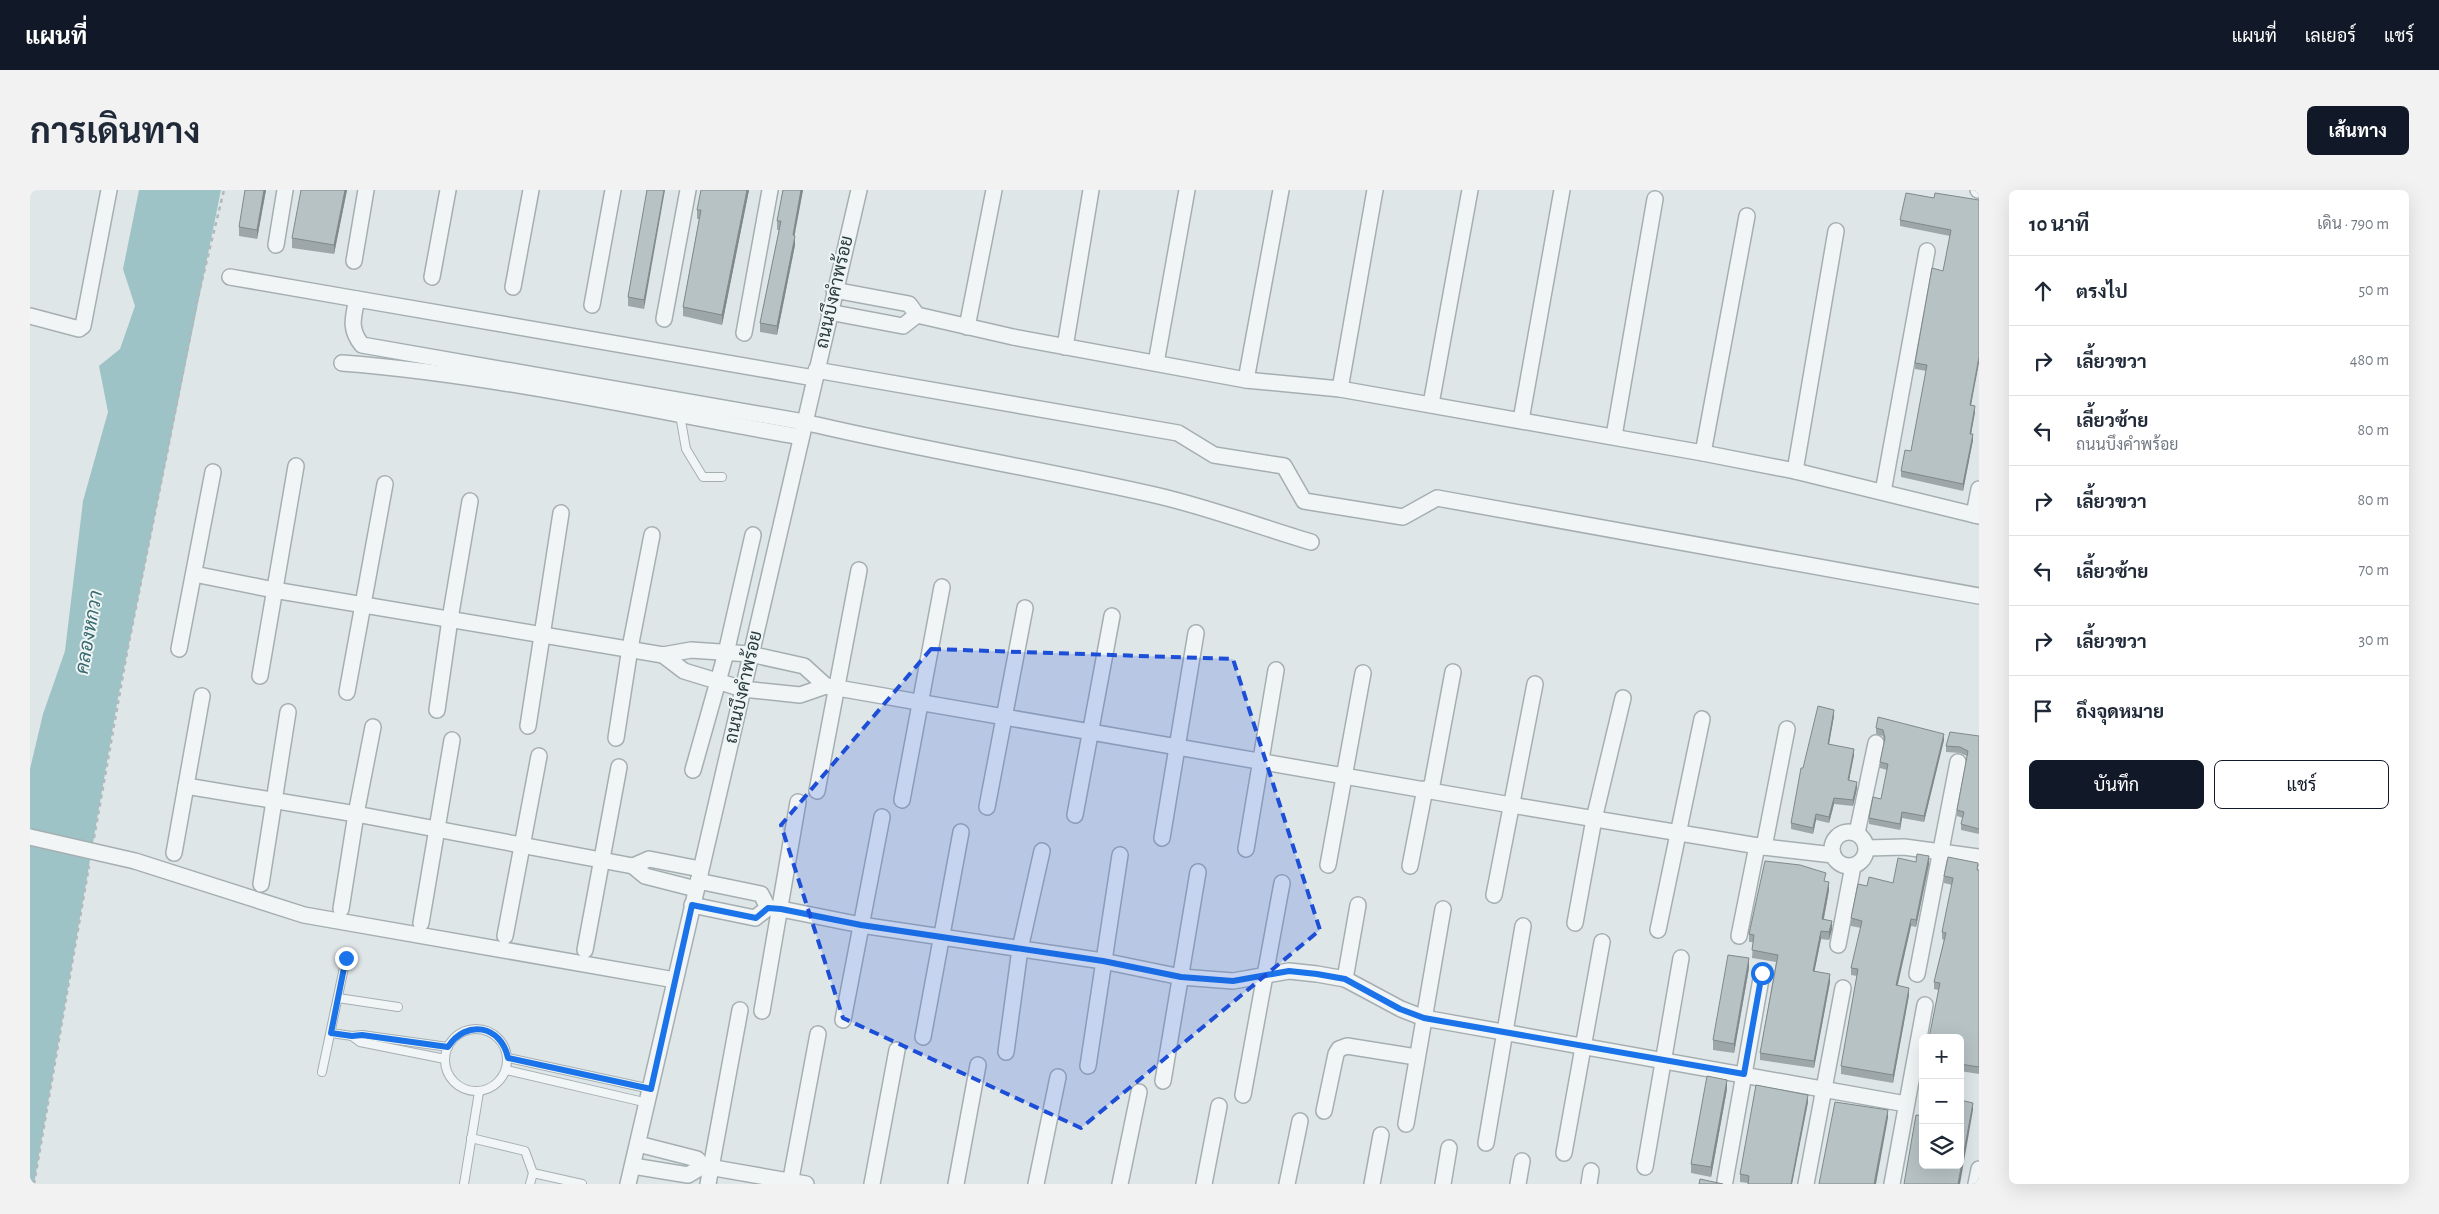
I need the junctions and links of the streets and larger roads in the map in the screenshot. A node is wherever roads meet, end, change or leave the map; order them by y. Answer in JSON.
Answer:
{"nodes":[{"id":1,"x":110,"y":190,"type":"edge"},
{"id":2,"x":285,"y":190,"type":"edge"},
{"id":3,"x":366,"y":190,"type":"edge"},
{"id":4,"x":448,"y":190,"type":"edge"},
{"id":5,"x":531,"y":190,"type":"edge"},
{"id":6,"x":613,"y":190,"type":"edge"},
{"id":7,"x":688,"y":190,"type":"edge"},
{"id":8,"x":770,"y":190,"type":"edge"},
{"id":9,"x":859,"y":190,"type":"edge"},
{"id":10,"x":994,"y":190,"type":"edge"},
{"id":11,"x":1092,"y":190,"type":"edge"},
{"id":12,"x":1187,"y":190,"type":"edge"},
{"id":13,"x":1281,"y":190,"type":"edge"},
{"id":14,"x":1375,"y":190,"type":"edge"},
{"id":15,"x":1470,"y":190,"type":"edge"},
{"id":16,"x":1562,"y":190,"type":"edge"},
{"id":17,"x":1655,"y":199,"type":"dead end"},
{"id":18,"x":1747,"y":216,"type":"dead end"},
{"id":19,"x":1836,"y":231,"type":"dead end"},
{"id":20,"x":276,"y":245,"type":"dead end"},
{"id":21,"x":1927,"y":251,"type":"dead end"},
{"id":22,"x":354,"y":261,"type":"dead end"},
{"id":23,"x":230,"y":277,"type":"dead end"},
{"id":24,"x":432,"y":277,"type":"dead end"},
{"id":25,"x":514,"y":287,"type":"dead end"},
{"id":26,"x":834,"y":290,"type":"junction"},
{"id":27,"x":356,"y":299,"type":"junction"},
{"id":28,"x":592,"y":305,"type":"dead end"},
{"id":29,"x":829,"y":312,"type":"junction"},
{"id":30,"x":917,"y":315,"type":"junction"},
{"id":31,"x":30,"y":316,"type":"edge"},
{"id":32,"x":664,"y":319,"type":"dead end"},
{"id":33,"x":967,"y":327,"type":"junction"},
{"id":34,"x":744,"y":333,"type":"dead end"},
{"id":35,"x":1066,"y":347,"type":"junction"},
{"id":36,"x":342,"y":363,"type":"dead end"},
{"id":37,"x":1156,"y":363,"type":"junction"},
{"id":38,"x":815,"y":374,"type":"junction"},
{"id":39,"x":1246,"y":380,"type":"junction"},
{"id":40,"x":1340,"y":389,"type":"junction"},
{"id":41,"x":1431,"y":404,"type":"junction"},
{"id":42,"x":1521,"y":420,"type":"junction"},
{"id":43,"x":804,"y":422,"type":"junction"},
{"id":44,"x":1614,"y":436,"type":"junction"},
{"id":45,"x":800,"y":438,"type":"junction"},
{"id":46,"x":1704,"y":452,"type":"junction"},
{"id":47,"x":296,"y":466,"type":"dead end"},
{"id":48,"x":1795,"y":470,"type":"junction"},
{"id":49,"x":213,"y":472,"type":"dead end"},
{"id":50,"x":384,"y":484,"type":"dead end"},
{"id":51,"x":1979,"y":489,"type":"edge"},
{"id":52,"x":1883,"y":492,"type":"junction"},
{"id":53,"x":470,"y":501,"type":"dead end"},
{"id":54,"x":561,"y":513,"type":"dead end"},
{"id":55,"x":1977,"y":516,"type":"edge"},
{"id":56,"x":652,"y":535,"type":"dead end"},
{"id":57,"x":753,"y":535,"type":"dead end"},
{"id":58,"x":1311,"y":542,"type":"dead end"},
{"id":59,"x":859,"y":570,"type":"dead end"},
{"id":60,"x":194,"y":574,"type":"junction"},
{"id":61,"x":942,"y":587,"type":"dead end"},
{"id":62,"x":274,"y":590,"type":"junction"},
{"id":63,"x":1979,"y":596,"type":"edge"},
{"id":64,"x":363,"y":605,"type":"junction"},
{"id":65,"x":1025,"y":608,"type":"dead end"},
{"id":66,"x":1112,"y":616,"type":"dead end"},
{"id":67,"x":450,"y":619,"type":"junction"},
{"id":68,"x":1196,"y":633,"type":"dead end"},
{"id":69,"x":541,"y":634,"type":"junction"},
{"id":70,"x":630,"y":648,"type":"junction"},
{"id":71,"x":179,"y":649,"type":"dead end"},
{"id":72,"x":726,"y":653,"type":"junction"},
{"id":73,"x":750,"y":654,"type":"junction"},
{"id":74,"x":663,"y":655,"type":"junction"},
{"id":75,"x":1276,"y":670,"type":"dead end"},
{"id":76,"x":1453,"y":672,"type":"dead end"},
{"id":77,"x":1363,"y":673,"type":"dead end"},
{"id":78,"x":260,"y":676,"type":"dead end"},
{"id":79,"x":717,"y":682,"type":"junction"},
{"id":80,"x":1535,"y":684,"type":"dead end"},
{"id":81,"x":832,"y":686,"type":"junction"},
{"id":82,"x":743,"y":689,"type":"junction"},
{"id":83,"x":347,"y":692,"type":"dead end"},
{"id":84,"x":202,"y":696,"type":"dead end"},
{"id":85,"x":1623,"y":698,"type":"dead end"},
{"id":86,"x":920,"y":702,"type":"junction"},
{"id":87,"x":437,"y":710,"type":"dead end"},
{"id":88,"x":288,"y":712,"type":"dead end"},
{"id":89,"x":1006,"y":717,"type":"junction"},
{"id":90,"x":1702,"y":719,"type":"dead end"},
{"id":91,"x":528,"y":726,"type":"dead end"},
{"id":92,"x":373,"y":727,"type":"dead end"},
{"id":93,"x":1787,"y":729,"type":"dead end"},
{"id":94,"x":1090,"y":732,"type":"junction"},
{"id":95,"x":616,"y":738,"type":"dead end"},
{"id":96,"x":452,"y":740,"type":"dead end"},
{"id":97,"x":1876,"y":743,"type":"dead end"},
{"id":98,"x":1177,"y":746,"type":"junction"},
{"id":99,"x":539,"y":756,"type":"dead end"},
{"id":100,"x":1261,"y":761,"type":"junction"},
{"id":101,"x":1958,"y":762,"type":"dead end"},
{"id":102,"x":619,"y":767,"type":"dead end"},
{"id":103,"x":693,"y":770,"type":"dead end"},
{"id":104,"x":1344,"y":776,"type":"junction"},
{"id":105,"x":186,"y":786,"type":"junction"},
{"id":106,"x":1428,"y":790,"type":"junction"},
{"id":107,"x":817,"y":791,"type":"dead end"},
{"id":108,"x":275,"y":800,"type":"junction"},
{"id":109,"x":902,"y":800,"type":"dead end"},
{"id":110,"x":798,"y":802,"type":"dead end"},
{"id":111,"x":1512,"y":805,"type":"junction"},
{"id":112,"x":987,"y":807,"type":"dead end"},
{"id":113,"x":356,"y":814,"type":"junction"},
{"id":114,"x":1075,"y":815,"type":"dead end"},
{"id":115,"x":882,"y":817,"type":"dead end"},
{"id":116,"x":1594,"y":819,"type":"junction"},
{"id":117,"x":438,"y":830,"type":"junction"},
{"id":118,"x":962,"y":832,"type":"dead end"},
{"id":119,"x":1678,"y":833,"type":"junction"},
{"id":120,"x":1858,"y":833,"type":"junction"},
{"id":121,"x":30,"y":837,"type":"edge"},
{"id":122,"x":1162,"y":838,"type":"dead end"},
{"id":123,"x":523,"y":846,"type":"junction"},
{"id":124,"x":1761,"y":847,"type":"junction"},
{"id":125,"x":1867,"y":848,"type":"junction"},
{"id":126,"x":1246,"y":849,"type":"dead end"},
{"id":127,"x":1042,"y":850,"type":"dead end"},
{"id":128,"x":1941,"y":850,"type":"junction"},
{"id":129,"x":174,"y":853,"type":"dead end"},
{"id":130,"x":1120,"y":855,"type":"dead end"},
{"id":131,"x":1833,"y":855,"type":"junction"},
{"id":132,"x":1979,"y":857,"type":"edge"},
{"id":133,"x":601,"y":861,"type":"junction"},
{"id":134,"x":1328,"y":865,"type":"dead end"},
{"id":135,"x":633,"y":866,"type":"junction"},
{"id":136,"x":1410,"y":866,"type":"dead end"},
{"id":137,"x":1853,"y":866,"type":"junction"},
{"id":138,"x":1198,"y":872,"type":"dead end"},
{"id":139,"x":698,"y":880,"type":"junction"},
{"id":140,"x":261,"y":884,"type":"dead end"},
{"id":141,"x":1282,"y":884,"type":"dead end"},
{"id":142,"x":1494,"y":895,"type":"dead end"},
{"id":143,"x":1358,"y":904,"type":"dead end"},
{"id":144,"x":692,"y":905,"type":"junction"},
{"id":145,"x":341,"y":909,"type":"dead end"},
{"id":146,"x":775,"y":909,"type":"junction"},
{"id":147,"x":1442,"y":909,"type":"dead end"},
{"id":148,"x":421,"y":923,"type":"dead end"},
{"id":149,"x":1575,"y":923,"type":"dead end"},
{"id":150,"x":861,"y":925,"type":"junction"},
{"id":151,"x":1523,"y":926,"type":"dead end"},
{"id":152,"x":1658,"y":930,"type":"dead end"},
{"id":153,"x":505,"y":936,"type":"dead end"},
{"id":154,"x":1739,"y":936,"type":"dead end"},
{"id":155,"x":942,"y":937,"type":"junction"},
{"id":156,"x":1602,"y":942,"type":"dead end"},
{"id":157,"x":1838,"y":945,"type":"dead end"},
{"id":158,"x":1020,"y":949,"type":"junction"},
{"id":159,"x":584,"y":950,"type":"dead end"},
{"id":160,"x":1681,"y":958,"type":"dead end"},
{"id":161,"x":1103,"y":961,"type":"junction"},
{"id":162,"x":1762,"y":973,"type":"dead end"},
{"id":163,"x":1266,"y":974,"type":"junction"},
{"id":164,"x":1917,"y":974,"type":"dead end"},
{"id":165,"x":1181,"y":977,"type":"junction"},
{"id":166,"x":1345,"y":979,"type":"junction"},
{"id":167,"x":675,"y":980,"type":"junction"},
{"id":168,"x":1843,"y":988,"type":"dead end"},
{"id":169,"x":1925,"y":1005,"type":"dead end"},
{"id":170,"x":740,"y":1010,"type":"dead end"},
{"id":171,"x":762,"y":1011,"type":"dead end"},
{"id":172,"x":1424,"y":1018,"type":"junction"},
{"id":173,"x":843,"y":1020,"type":"dead end"},
{"id":174,"x":1503,"y":1033,"type":"junction"},
{"id":175,"x":818,"y":1034,"type":"dead end"},
{"id":176,"x":923,"y":1037,"type":"dead end"},
{"id":177,"x":1584,"y":1046,"type":"junction"},
{"id":178,"x":896,"y":1050,"type":"dead end"},
{"id":179,"x":1006,"y":1052,"type":"dead end"},
{"id":180,"x":1416,"y":1057,"type":"junction"},
{"id":181,"x":1664,"y":1060,"type":"junction"},
{"id":182,"x":978,"y":1065,"type":"dead end"},
{"id":183,"x":1088,"y":1066,"type":"dead end"},
{"id":184,"x":1744,"y":1074,"type":"junction"},
{"id":185,"x":1058,"y":1077,"type":"dead end"},
{"id":186,"x":1164,"y":1081,"type":"dead end"},
{"id":187,"x":1823,"y":1089,"type":"junction"},
{"id":188,"x":1139,"y":1092,"type":"dead end"},
{"id":189,"x":1243,"y":1095,"type":"dead end"},
{"id":190,"x":1906,"y":1104,"type":"junction"},
{"id":191,"x":1219,"y":1106,"type":"dead end"},
{"id":192,"x":1324,"y":1111,"type":"dead end"},
{"id":193,"x":1300,"y":1120,"type":"dead end"},
{"id":194,"x":1406,"y":1124,"type":"dead end"},
{"id":195,"x":1381,"y":1135,"type":"dead end"},
{"id":196,"x":1486,"y":1142,"type":"dead end"},
{"id":197,"x":638,"y":1144,"type":"junction"},
{"id":198,"x":1448,"y":1148,"type":"dead end"},
{"id":199,"x":1564,"y":1153,"type":"dead end"},
{"id":200,"x":1522,"y":1161,"type":"dead end"},
{"id":201,"x":633,"y":1166,"type":"junction"},
{"id":202,"x":707,"y":1167,"type":"junction"},
{"id":203,"x":1645,"y":1167,"type":"dead end"},
{"id":204,"x":1979,"y":1169,"type":"edge"},
{"id":205,"x":1725,"y":1181,"type":"dead end"},
{"id":206,"x":790,"y":1183,"type":"edge"},
{"id":207,"x":628,"y":1184,"type":"edge"},
{"id":208,"x":708,"y":1184,"type":"edge"},
{"id":209,"x":806,"y":1184,"type":"edge"},
{"id":210,"x":872,"y":1184,"type":"edge"},
{"id":211,"x":956,"y":1184,"type":"edge"},
{"id":212,"x":1036,"y":1184,"type":"edge"},
{"id":213,"x":1120,"y":1184,"type":"edge"},
{"id":214,"x":1204,"y":1184,"type":"edge"},
{"id":215,"x":1287,"y":1184,"type":"edge"},
{"id":216,"x":1372,"y":1184,"type":"edge"},
{"id":217,"x":1443,"y":1184,"type":"edge"},
{"id":218,"x":1518,"y":1184,"type":"edge"},
{"id":219,"x":1806,"y":1184,"type":"edge"},
{"id":220,"x":1892,"y":1184,"type":"edge"},
{"id":221,"x":1976,"y":1184,"type":"edge"}],
"edges":[{"from":1,"to":31,"type":"street"},
{"from":2,"to":20,"type":"street"},
{"from":3,"to":22,"type":"street"},
{"from":4,"to":24,"type":"street"},
{"from":5,"to":25,"type":"street"},
{"from":6,"to":28,"type":"street"},
{"from":7,"to":32,"type":"street"},
{"from":8,"to":34,"type":"street"},
{"from":9,"to":26,"type":"street","name":"ถนนบึงคำพร้อย"},
{"from":10,"to":33,"type":"street"},
{"from":11,"to":35,"type":"street"},
{"from":12,"to":37,"type":"street"},
{"from":13,"to":39,"type":"street"},
{"from":14,"to":40,"type":"street"},
{"from":15,"to":41,"type":"street"},
{"from":16,"to":42,"type":"street"},
{"from":17,"to":44,"type":"street"},
{"from":18,"to":46,"type":"street"},
{"from":19,"to":48,"type":"street"},
{"from":21,"to":52,"type":"street"},
{"from":23,"to":27,"type":"street"},
{"from":26,"to":29,"type":"street","name":"ถนนบึงคำพร้อย"},
{"from":26,"to":30,"type":"street"},
{"from":27,"to":38,"type":"street"},
{"from":27,"to":43,"type":"street"},
{"from":29,"to":30,"type":"street"},
{"from":29,"to":38,"type":"street","name":"ถนนบึงคำพร้อย"},
{"from":30,"to":33,"type":"street"},
{"from":33,"to":35,"type":"street"},
{"from":35,"to":37,"type":"street"},
{"from":36,"to":45,"type":"street"},
{"from":37,"to":39,"type":"street"},
{"from":38,"to":43,"type":"street","name":"ถนนบึงคำพร้อย"},
{"from":38,"to":63,"type":"street"},
{"from":39,"to":40,"type":"street"},
{"from":40,"to":41,"type":"street"},
{"from":41,"to":42,"type":"street"},
{"from":42,"to":44,"type":"street"},
{"from":43,"to":45,"type":"street","name":"ถนนบึงคำพร้อย"},
{"from":43,"to":58,"type":"street"},
{"from":44,"to":46,"type":"street"},
{"from":45,"to":73,"type":"street","name":"ถนนบึงคำพร้อย"},
{"from":46,"to":48,"type":"street"},
{"from":47,"to":62,"type":"street"},
{"from":48,"to":52,"type":"street"},
{"from":49,"to":60,"type":"street"},
{"from":50,"to":64,"type":"street"},
{"from":51,"to":55,"type":"street"},
{"from":52,"to":55,"type":"street"},
{"from":53,"to":67,"type":"street"},
{"from":54,"to":69,"type":"street"},
{"from":56,"to":70,"type":"street"},
{"from":57,"to":72,"type":"street"},
{"from":59,"to":81,"type":"street"},
{"from":60,"to":62,"type":"street"},
{"from":60,"to":71,"type":"street"},
{"from":61,"to":86,"type":"street"},
{"from":62,"to":64,"type":"street"},
{"from":62,"to":78,"type":"street"},
{"from":64,"to":67,"type":"street"},
{"from":64,"to":83,"type":"street"},
{"from":65,"to":89,"type":"street"},
{"from":66,"to":94,"type":"street"},
{"from":67,"to":69,"type":"street"},
{"from":67,"to":87,"type":"street"},
{"from":68,"to":98,"type":"street"},
{"from":69,"to":70,"type":"street"},
{"from":69,"to":91,"type":"street"},
{"from":70,"to":74,"type":"street"},
{"from":70,"to":95,"type":"street"},
{"from":72,"to":73,"type":"street"},
{"from":72,"to":74,"type":"street"},
{"from":72,"to":79,"type":"street"},
{"from":73,"to":81,"type":"street"},
{"from":73,"to":82,"type":"street","name":"ถนนบึงคำพร้อย"},
{"from":74,"to":79,"type":"street"},
{"from":75,"to":100,"type":"street"},
{"from":76,"to":106,"type":"street"},
{"from":77,"to":104,"type":"street"},
{"from":79,"to":82,"type":"street"},
{"from":79,"to":103,"type":"street"},
{"from":80,"to":111,"type":"street"},
{"from":81,"to":82,"type":"street"},
{"from":81,"to":86,"type":"street"},
{"from":81,"to":107,"type":"street"},
{"from":82,"to":139,"type":"street","name":"ถนนบึงคำพร้อย"},
{"from":84,"to":105,"type":"street"},
{"from":85,"to":116,"type":"street"},
{"from":86,"to":89,"type":"street"},
{"from":86,"to":109,"type":"street"},
{"from":88,"to":108,"type":"street"},
{"from":89,"to":94,"type":"street"},
{"from":89,"to":112,"type":"street"},
{"from":90,"to":119,"type":"street"},
{"from":92,"to":113,"type":"street"},
{"from":93,"to":124,"type":"street"},
{"from":94,"to":98,"type":"street"},
{"from":94,"to":114,"type":"street"},
{"from":96,"to":117,"type":"street"},
{"from":97,"to":120,"type":"street"},
{"from":98,"to":100,"type":"street"},
{"from":98,"to":122,"type":"street"},
{"from":99,"to":123,"type":"street"},
{"from":100,"to":104,"type":"street"},
{"from":100,"to":126,"type":"street"},
{"from":101,"to":128,"type":"street"},
{"from":102,"to":133,"type":"street"},
{"from":104,"to":106,"type":"street"},
{"from":104,"to":134,"type":"street"},
{"from":105,"to":108,"type":"street"},
{"from":105,"to":129,"type":"street"},
{"from":106,"to":111,"type":"street"},
{"from":106,"to":136,"type":"street"},
{"from":108,"to":113,"type":"street"},
{"from":108,"to":140,"type":"street"},
{"from":110,"to":146,"type":"street"},
{"from":111,"to":116,"type":"street"},
{"from":111,"to":142,"type":"street"},
{"from":113,"to":117,"type":"street"},
{"from":113,"to":145,"type":"street"},
{"from":115,"to":150,"type":"street"},
{"from":116,"to":119,"type":"street"},
{"from":116,"to":149,"type":"street"},
{"from":117,"to":123,"type":"street"},
{"from":117,"to":148,"type":"street"},
{"from":118,"to":155,"type":"street"},
{"from":119,"to":124,"type":"street"},
{"from":119,"to":152,"type":"street"},
{"from":120,"to":125,"type":"street"},
{"from":120,"to":131,"type":"street"},
{"from":121,"to":167,"type":"street","bridge":true},
{"from":123,"to":133,"type":"street"},
{"from":123,"to":153,"type":"street"},
{"from":124,"to":131,"type":"street"},
{"from":124,"to":154,"type":"street"},
{"from":125,"to":128,"type":"street"},
{"from":125,"to":137,"type":"street"},
{"from":127,"to":158,"type":"street"},
{"from":128,"to":132,"type":"street"},
{"from":128,"to":164,"type":"street"},
{"from":130,"to":161,"type":"street"},
{"from":131,"to":137,"type":"street"},
{"from":133,"to":135,"type":"street"},
{"from":133,"to":159,"type":"street"},
{"from":135,"to":139,"type":"street"},
{"from":135,"to":139,"type":"street"},
{"from":137,"to":157,"type":"street"},
{"from":138,"to":165,"type":"street"},
{"from":139,"to":144,"type":"street","name":"ถนนบึงคำพร้อย"},
{"from":139,"to":146,"type":"street"},
{"from":141,"to":163,"type":"street"},
{"from":143,"to":166,"type":"street"},
{"from":144,"to":146,"type":"street"},
{"from":144,"to":167,"type":"street","name":"ถนนบึงคำพร้อย"},
{"from":146,"to":150,"type":"street"},
{"from":146,"to":171,"type":"street"},
{"from":147,"to":172,"type":"street"},
{"from":150,"to":155,"type":"street"},
{"from":150,"to":173,"type":"street"},
{"from":151,"to":174,"type":"street"},
{"from":155,"to":158,"type":"street"},
{"from":155,"to":176,"type":"street"},
{"from":156,"to":177,"type":"street"},
{"from":158,"to":161,"type":"street"},
{"from":158,"to":179,"type":"street"},
{"from":160,"to":181,"type":"street"},
{"from":161,"to":165,"type":"street"},
{"from":161,"to":183,"type":"street"},
{"from":162,"to":184,"type":"street"},
{"from":163,"to":165,"type":"street"},
{"from":163,"to":166,"type":"street"},
{"from":163,"to":189,"type":"street"},
{"from":165,"to":186,"type":"street"},
{"from":166,"to":172,"type":"street"},
{"from":167,"to":197,"type":"street","name":"ถนนบึงคำพร้อย"},
{"from":168,"to":187,"type":"street"},
{"from":169,"to":190,"type":"street"},
{"from":170,"to":202,"type":"street"},
{"from":172,"to":174,"type":"street"},
{"from":172,"to":180,"type":"street"},
{"from":174,"to":177,"type":"street"},
{"from":174,"to":196,"type":"street"},
{"from":175,"to":206,"type":"street"},
{"from":177,"to":181,"type":"street"},
{"from":177,"to":199,"type":"street"},
{"from":178,"to":210,"type":"street"},
{"from":180,"to":192,"type":"street"},
{"from":180,"to":194,"type":"street"},
{"from":181,"to":184,"type":"street"},
{"from":181,"to":203,"type":"street"},
{"from":182,"to":211,"type":"street"},
{"from":184,"to":187,"type":"street"},
{"from":184,"to":205,"type":"street"},
{"from":185,"to":212,"type":"street"},
{"from":187,"to":190,"type":"street"},
{"from":187,"to":219,"type":"street"},
{"from":188,"to":213,"type":"street"},
{"from":190,"to":220,"type":"street"},
{"from":191,"to":214,"type":"street"},
{"from":193,"to":215,"type":"street"},
{"from":195,"to":216,"type":"street"},
{"from":197,"to":201,"type":"street","name":"ถนนบึงคำพร้อย"},
{"from":197,"to":202,"type":"street"},
{"from":198,"to":217,"type":"street"},
{"from":200,"to":218,"type":"street"},
{"from":201,"to":202,"type":"street"},
{"from":201,"to":207,"type":"street","name":"ถนนบึงคำพร้อย"},
{"from":202,"to":206,"type":"street"},
{"from":202,"to":208,"type":"street"},
{"from":204,"to":221,"type":"street"},
{"from":206,"to":209,"type":"street"}]}
